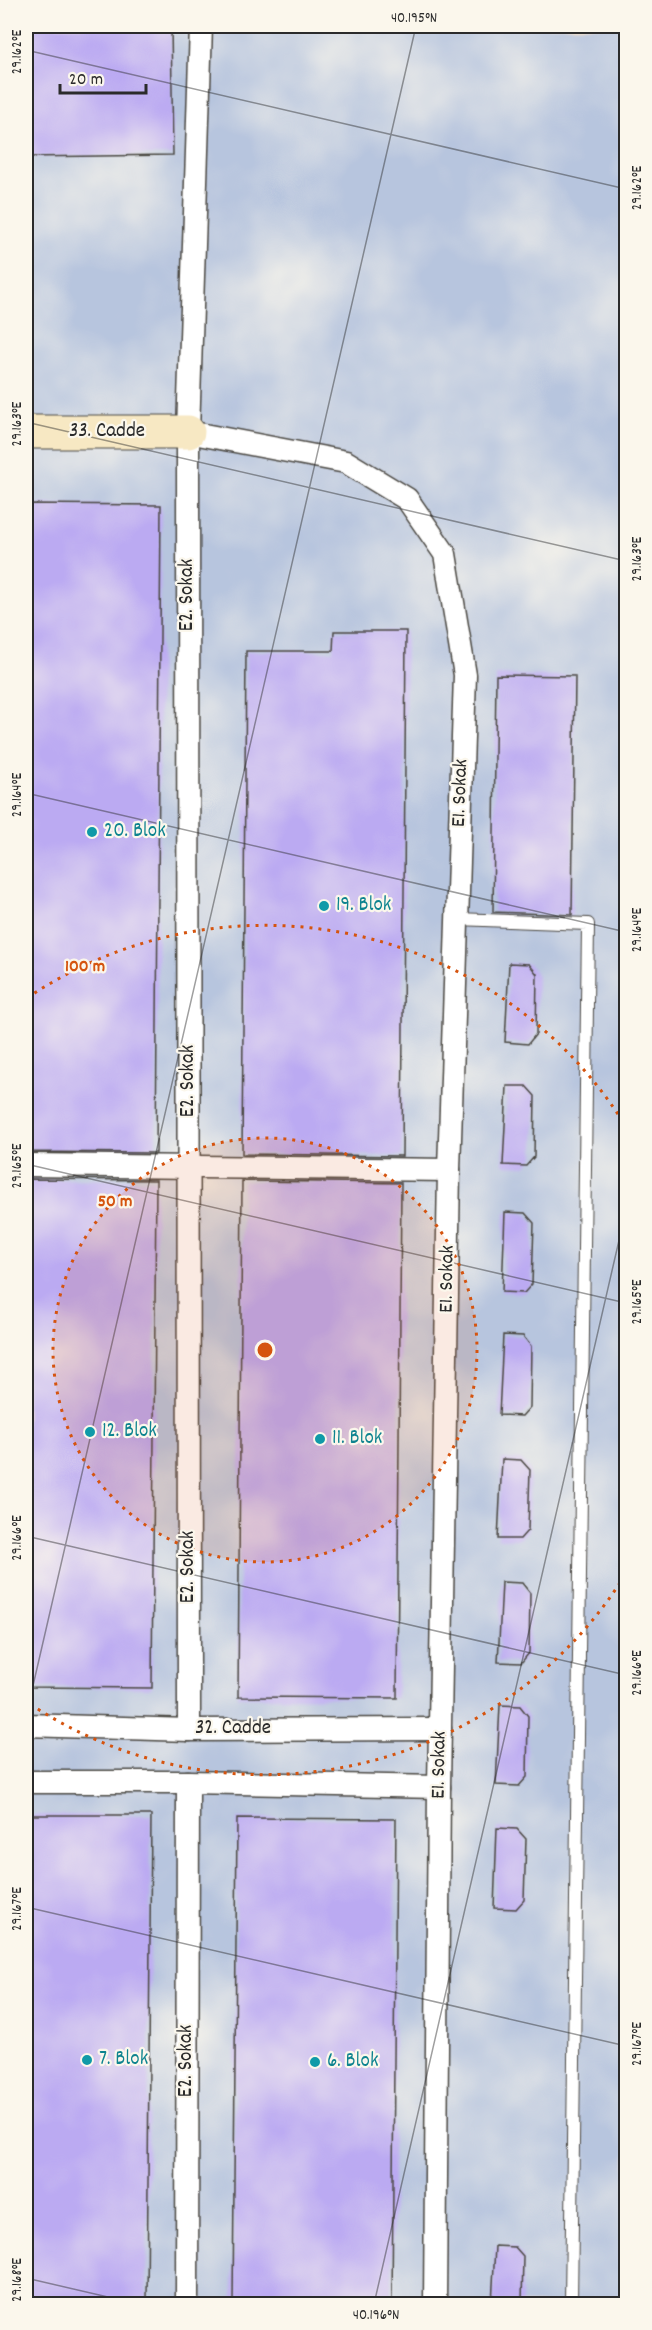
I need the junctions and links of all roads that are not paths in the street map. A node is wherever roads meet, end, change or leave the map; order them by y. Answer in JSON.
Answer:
{"nodes":[{"id":1,"x":201,"y":26,"type":"edge"},
{"id":2,"x":26,"y":432,"type":"edge"},
{"id":3,"x":188,"y":432,"type":"junction"},
{"id":4,"x":457,"y":919,"type":"junction"},
{"id":5,"x":26,"y":1166,"type":"edge"},
{"id":6,"x":189,"y":1167,"type":"junction"},
{"id":7,"x":449,"y":1170,"type":"junction"},
{"id":8,"x":26,"y":1725,"type":"edge"},
{"id":9,"x":440,"y":1729,"type":"junction"},
{"id":10,"x":189,"y":1730,"type":"junction"},
{"id":11,"x":26,"y":1782,"type":"edge"},
{"id":12,"x":188,"y":1782,"type":"junction"},
{"id":13,"x":440,"y":1787,"type":"junction"},
{"id":14,"x":186,"y":2304,"type":"edge"},
{"id":15,"x":435,"y":2304,"type":"edge"},
{"id":16,"x":571,"y":2304,"type":"edge"}],
"edges":[{"from":1,"to":3,"type":"street","name":"E2. Sokak"},
{"from":2,"to":3,"type":"main road","name":"33. Cadde"},
{"from":3,"to":4,"type":"street","name":"E1. Sokak"},
{"from":3,"to":6,"type":"street","name":"E2. Sokak"},
{"from":4,"to":7,"type":"street","name":"E1. Sokak"},
{"from":4,"to":16,"type":"lane"},
{"from":5,"to":6,"type":"street"},
{"from":6,"to":7,"type":"street"},
{"from":6,"to":10,"type":"street","name":"E2. Sokak"},
{"from":7,"to":9,"type":"street","name":"E1. Sokak"},
{"from":8,"to":10,"type":"street","name":"32. Cadde"},
{"from":9,"to":10,"type":"street","name":"32. Cadde"},
{"from":9,"to":13,"type":"street","name":"E1. Sokak"},
{"from":11,"to":12,"type":"street"},
{"from":12,"to":13,"type":"street"},
{"from":12,"to":14,"type":"street","name":"E2. Sokak"},
{"from":13,"to":15,"type":"street","name":"E1. Sokak"}]}
